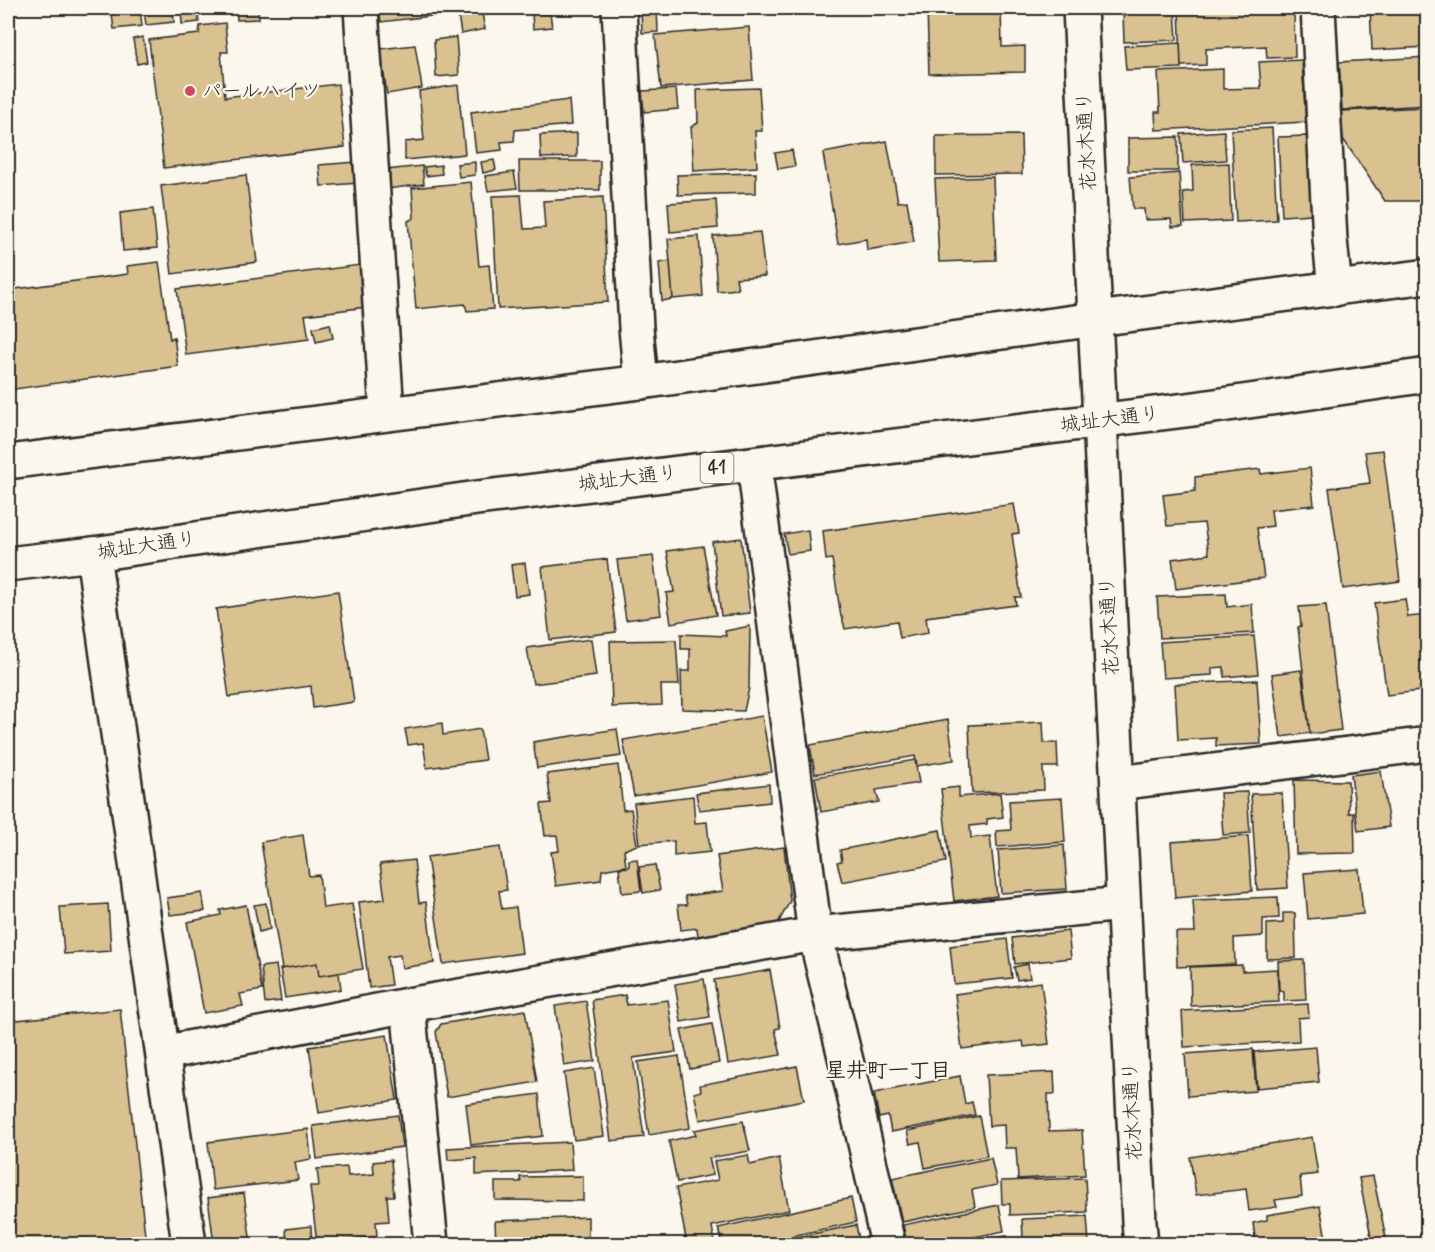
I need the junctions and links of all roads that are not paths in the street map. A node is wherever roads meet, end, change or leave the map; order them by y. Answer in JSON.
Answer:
{"nodes":[{"id":1,"x":361,"y":8,"type":"edge"},
{"id":2,"x":619,"y":8,"type":"edge"},
{"id":3,"x":1080,"y":8,"type":"edge"},
{"id":4,"x":1318,"y":8,"type":"edge"},
{"id":5,"x":1428,"y":276,"type":"edge"},
{"id":6,"x":1335,"y":289,"type":"junction"},
{"id":7,"x":1095,"y":319,"type":"junction"},
{"id":8,"x":1428,"y":375,"type":"edge"},
{"id":9,"x":641,"y":382,"type":"junction"},
{"id":10,"x":387,"y":413,"type":"junction"},
{"id":11,"x":1100,"y":421,"type":"junction"},
{"id":12,"x":8,"y":462,"type":"edge"},
{"id":13,"x":754,"y":464,"type":"junction"},
{"id":14,"x":93,"y":554,"type":"junction"},
{"id":15,"x":8,"y":564,"type":"edge"},
{"id":16,"x":1428,"y":744,"type":"edge"},
{"id":17,"x":1118,"y":783,"type":"junction"},
{"id":18,"x":1124,"y":904,"type":"junction"},
{"id":19,"x":815,"y":934,"type":"junction"},
{"id":20,"x":408,"y":1005,"type":"junction"},
{"id":21,"x":163,"y":1053,"type":"junction"},
{"id":22,"x":189,"y":1245,"type":"edge"},
{"id":23,"x":430,"y":1245,"type":"edge"},
{"id":24,"x":888,"y":1245,"type":"edge"},
{"id":25,"x":1141,"y":1245,"type":"edge"}],
"edges":[{"from":1,"to":10,"type":"main road"},
{"from":2,"to":9,"type":"main road"},
{"from":3,"to":7,"type":"main road","name":"花水木通り"},
{"from":4,"to":6,"type":"main road"},
{"from":5,"to":6,"type":"main road"},
{"from":6,"to":7,"type":"main road"},
{"from":7,"to":9,"type":"main road"},
{"from":7,"to":11,"type":"main road","name":"花水木通り"},
{"from":8,"to":11,"type":"main road","name":"城址大通り","number":"41"},
{"from":9,"to":10,"type":"main road"},
{"from":10,"to":12,"type":"main road"},
{"from":11,"to":13,"type":"main road","name":"城址大通り","number":"41"},
{"from":11,"to":17,"type":"main road","name":"花水木通り"},
{"from":13,"to":14,"type":"main road","name":"城址大通り","number":"41"},
{"from":13,"to":19,"type":"main road"},
{"from":14,"to":15,"type":"main road","name":"城址大通り","number":"41"},
{"from":14,"to":21,"type":"main road"},
{"from":16,"to":17,"type":"main road"},
{"from":17,"to":18,"type":"main road","name":"花水木通り"},
{"from":18,"to":19,"type":"main road"},
{"from":18,"to":25,"type":"main road","name":"花水木通り"},
{"from":19,"to":20,"type":"main road"},
{"from":19,"to":24,"type":"main road"},
{"from":20,"to":21,"type":"main road"},
{"from":20,"to":23,"type":"main road"},
{"from":21,"to":22,"type":"main road"}]}
